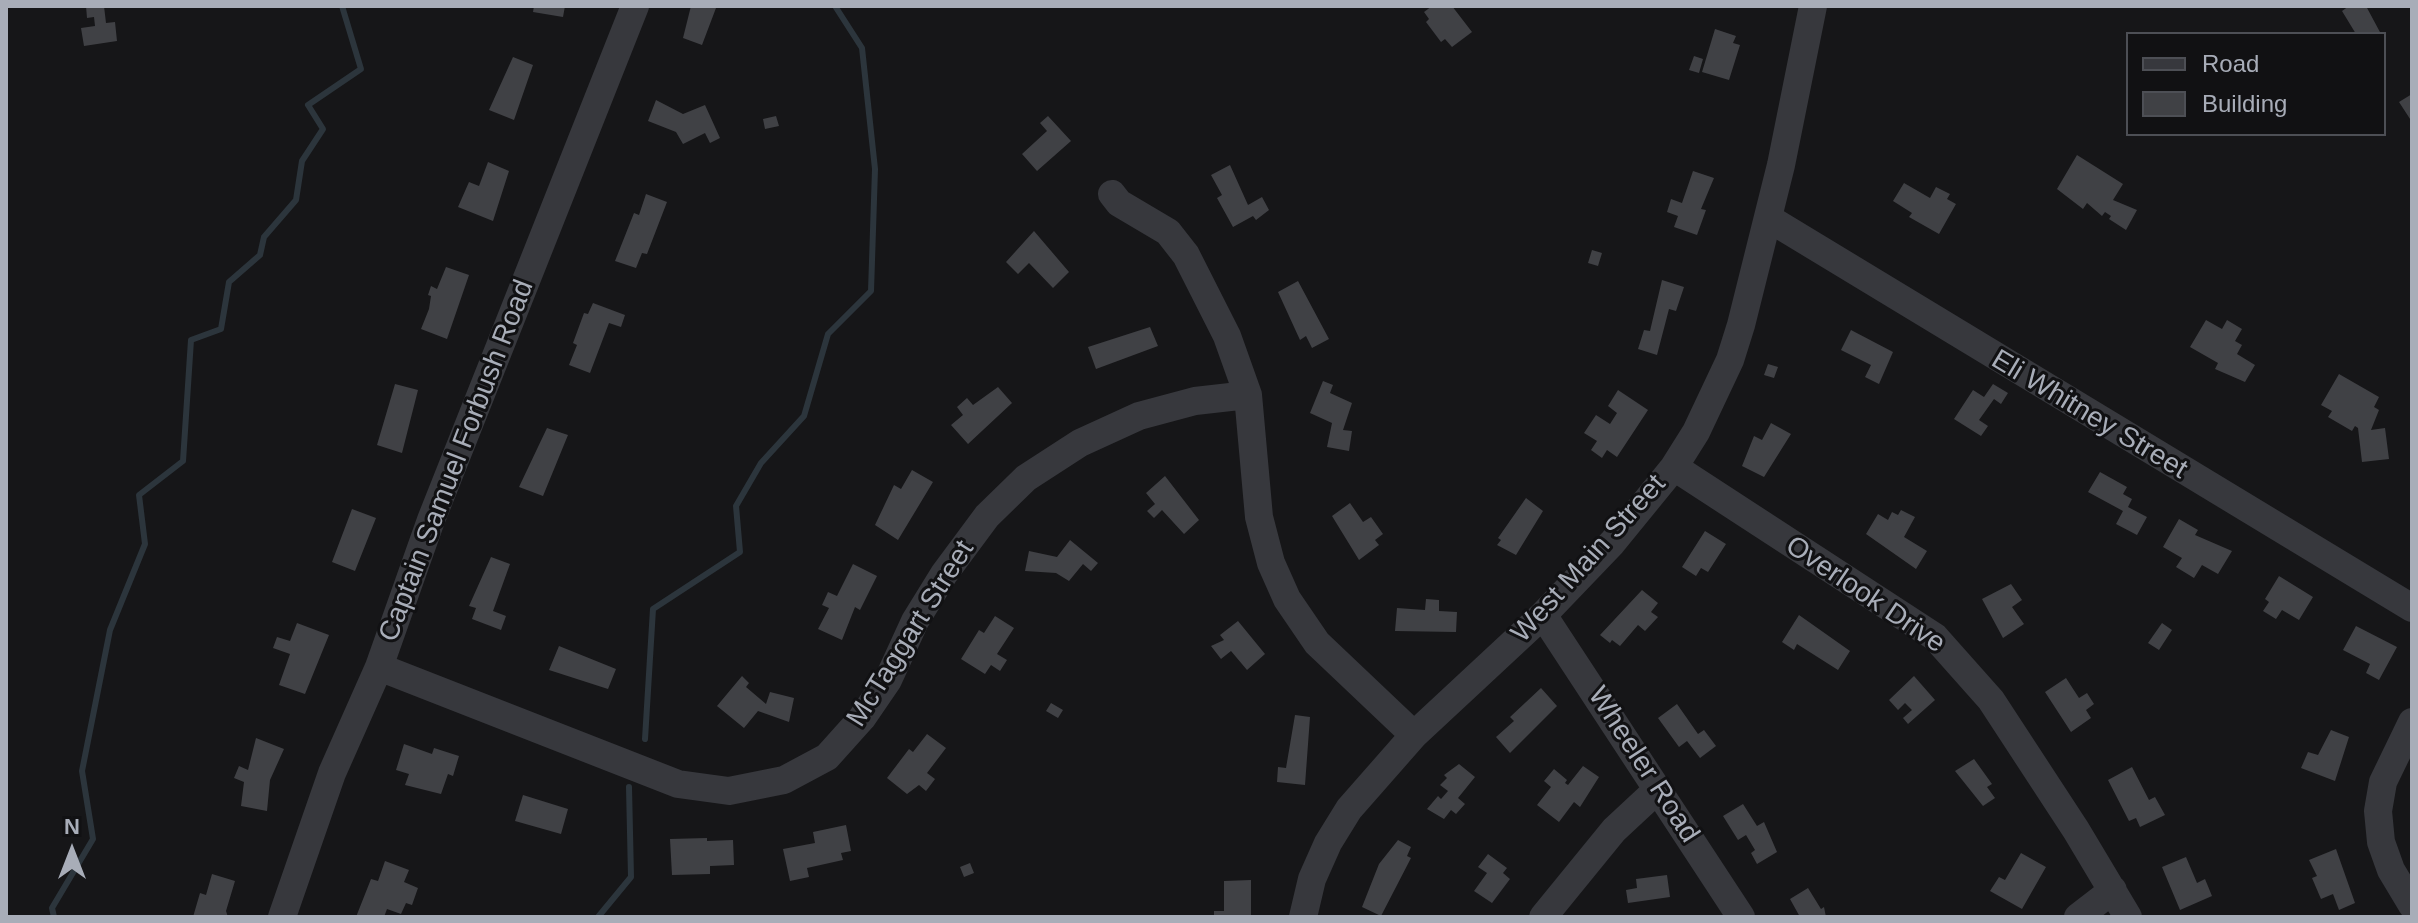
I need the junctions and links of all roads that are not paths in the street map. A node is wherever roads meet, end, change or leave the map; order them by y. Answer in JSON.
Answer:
{"nodes":[{"id":1,"x":635,"y":6,"type":"edge"},
{"id":2,"x":1813,"y":6,"type":"edge"},
{"id":3,"x":1112,"y":194,"type":"dead end"},
{"id":4,"x":1768,"y":218,"type":"junction"},
{"id":5,"x":1248,"y":395,"type":"junction"},
{"id":6,"x":1674,"y":467,"type":"junction"},
{"id":7,"x":2412,"y":608,"type":"edge"},
{"id":8,"x":1543,"y":615,"type":"junction"},
{"id":9,"x":379,"y":667,"type":"junction"},
{"id":10,"x":2412,"y":722,"type":"edge"},
{"id":11,"x":1414,"y":735,"type":"junction"},
{"id":12,"x":1657,"y":790,"type":"junction"},
{"id":13,"x":2113,"y":890,"type":"junction"},
{"id":14,"x":2412,"y":905,"type":"edge"},
{"id":15,"x":282,"y":917,"type":"edge"},
{"id":16,"x":1303,"y":917,"type":"edge"},
{"id":17,"x":1543,"y":917,"type":"edge"},
{"id":18,"x":1741,"y":917,"type":"edge"},
{"id":19,"x":2078,"y":917,"type":"edge"},
{"id":20,"x":2128,"y":917,"type":"edge"}],
"edges":[{"from":1,"to":9,"type":"street","name":"Captain Samuel Forbush Road"},
{"from":2,"to":4,"type":"street","name":"West Main Street"},
{"from":3,"to":5,"type":"street"},
{"from":4,"to":6,"type":"street","name":"West Main Street"},
{"from":4,"to":7,"type":"street","name":"Eli Whitney Street"},
{"from":5,"to":9,"type":"street","name":"McTaggart Street"},
{"from":5,"to":11,"type":"street"},
{"from":6,"to":8,"type":"street","name":"West Main Street"},
{"from":6,"to":13,"type":"street","name":"Overlook Drive"},
{"from":8,"to":11,"type":"street","name":"West Main Street"},
{"from":8,"to":12,"type":"street","name":"Wheeler Road"},
{"from":9,"to":15,"type":"street","name":"Captain Samuel Forbush Road"},
{"from":10,"to":14,"type":"street"},
{"from":11,"to":16,"type":"street","name":"West Main Street"},
{"from":12,"to":17,"type":"street"},
{"from":12,"to":18,"type":"street","name":"Wheeler Road"},
{"from":13,"to":19,"type":"street"},
{"from":13,"to":20,"type":"street","name":"Overlook Drive"}]}
